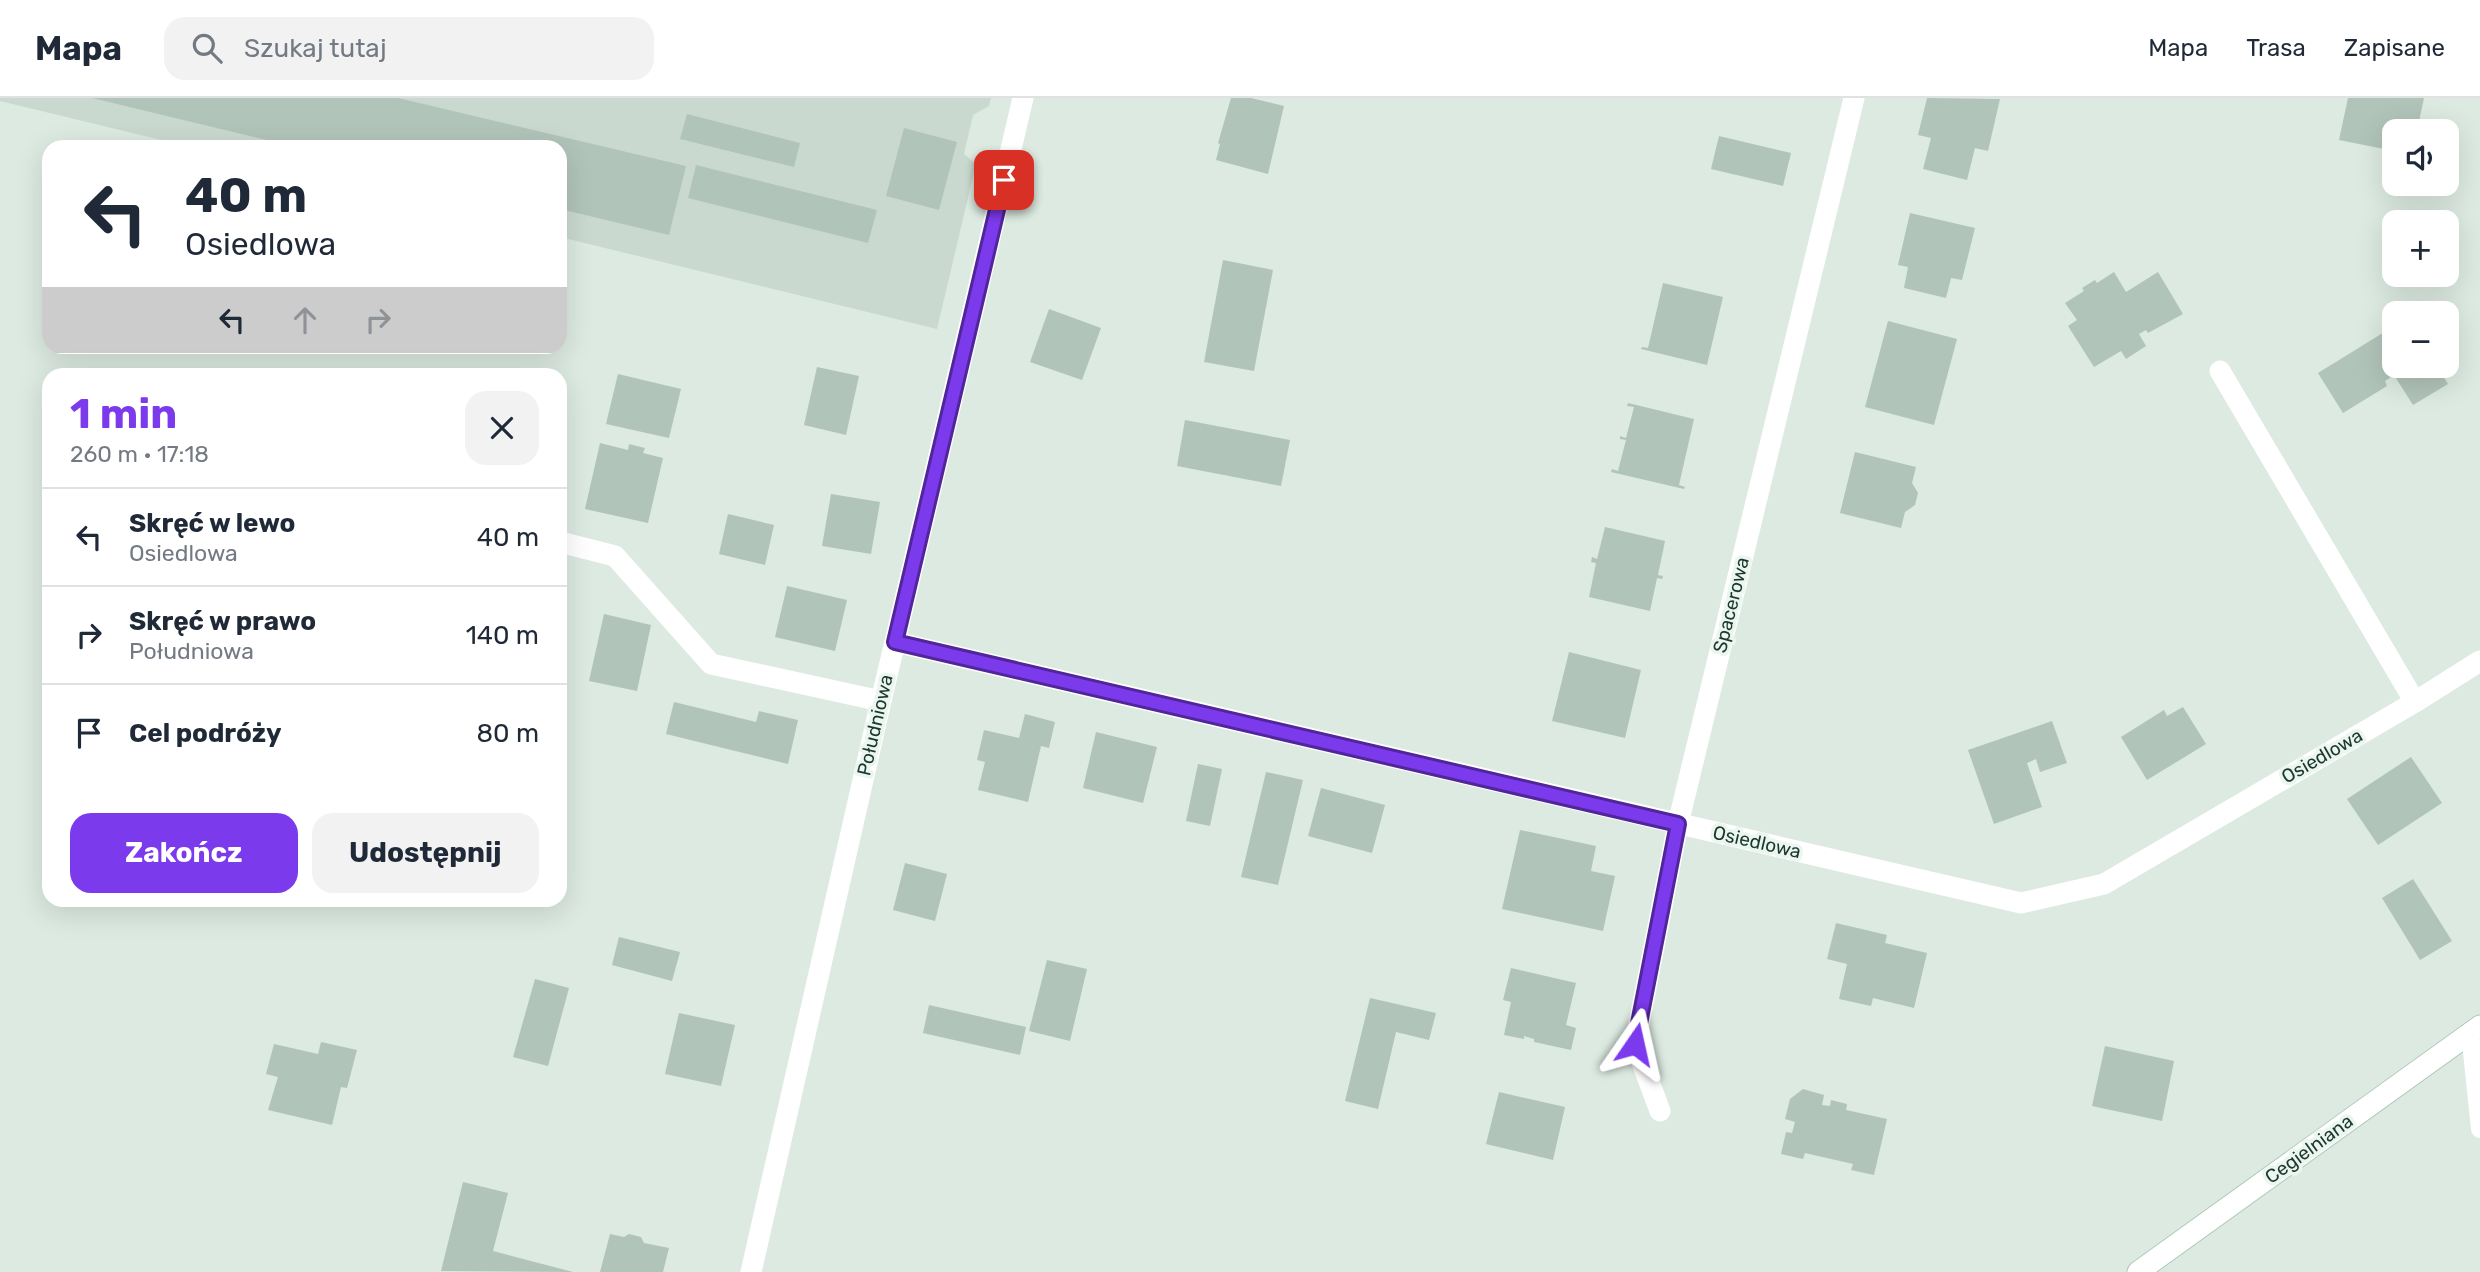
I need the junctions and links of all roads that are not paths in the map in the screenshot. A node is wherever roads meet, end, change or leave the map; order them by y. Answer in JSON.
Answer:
{"nodes":[{"id":1,"x":1023,"y":98,"type":"edge"},
{"id":2,"x":1854,"y":98,"type":"edge"},
{"id":3,"x":2220,"y":371,"type":"dead end"},
{"id":4,"x":567,"y":544,"type":"edge"},
{"id":5,"x":895,"y":642,"type":"junction"},
{"id":6,"x":2480,"y":661,"type":"edge"},
{"id":7,"x":881,"y":701,"type":"junction"},
{"id":8,"x":2415,"y":702,"type":"junction"},
{"id":9,"x":1678,"y":824,"type":"junction"},
{"id":10,"x":2475,"y":1030,"type":"edge"},
{"id":11,"x":1660,"y":1111,"type":"dead end"},
{"id":12,"x":2480,"y":1129,"type":"edge"},
{"id":13,"x":751,"y":1272,"type":"edge"},
{"id":14,"x":2138,"y":1272,"type":"edge"}],
"edges":[{"from":1,"to":5,"type":"street","name":"Południowa"},
{"from":2,"to":9,"type":"street","name":"Spacerowa"},
{"from":3,"to":8,"type":"street"},
{"from":4,"to":7,"type":"street"},
{"from":5,"to":7,"type":"street","name":"Południowa"},
{"from":5,"to":9,"type":"street","name":"Osiedlowa"},
{"from":6,"to":8,"type":"street","name":"Osiedlowa"},
{"from":7,"to":13,"type":"street","name":"Południowa"},
{"from":8,"to":9,"type":"street","name":"Osiedlowa"},
{"from":9,"to":11,"type":"street","name":"Spacerowa"},
{"from":10,"to":12,"type":"lane"},
{"from":10,"to":14,"type":"street","name":"Cegielniana"}]}
